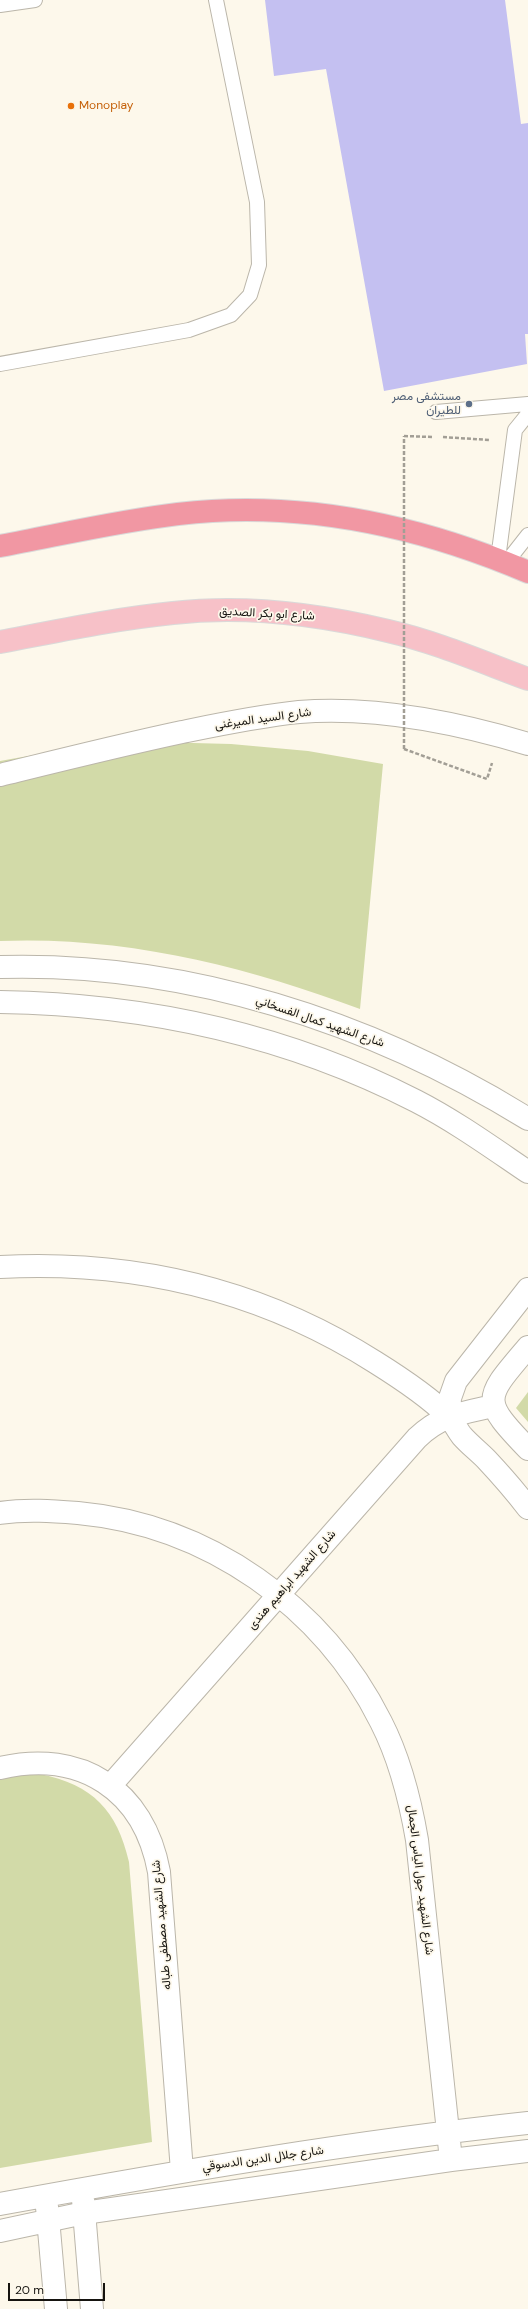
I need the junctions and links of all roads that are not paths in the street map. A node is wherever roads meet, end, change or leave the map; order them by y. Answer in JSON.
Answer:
{"nodes":[{"id":1,"x":35,"y":0,"type":"edge"},
{"id":2,"x":216,"y":0,"type":"edge"},
{"id":3,"x":0,"y":5,"type":"edge"},
{"id":4,"x":0,"y":364,"type":"edge"},
{"id":5,"x":528,"y":404,"type":"edge"},
{"id":6,"x":436,"y":412,"type":"dead end"},
{"id":7,"x":528,"y":414,"type":"edge"},
{"id":8,"x":528,"y":535,"type":"edge"},
{"id":9,"x":0,"y":546,"type":"edge"},
{"id":10,"x":502,"y":561,"type":"junction"},
{"id":11,"x":528,"y":572,"type":"edge"},
{"id":12,"x":0,"y":642,"type":"edge"},
{"id":13,"x":528,"y":679,"type":"edge"},
{"id":14,"x":528,"y":744,"type":"edge"},
{"id":15,"x":0,"y":775,"type":"edge"},
{"id":16,"x":0,"y":967,"type":"edge"},
{"id":17,"x":0,"y":1002,"type":"edge"},
{"id":18,"x":528,"y":1119,"type":"edge"},
{"id":19,"x":528,"y":1172,"type":"edge"},
{"id":20,"x":0,"y":1267,"type":"edge"},
{"id":21,"x":528,"y":1289,"type":"edge"},
{"id":22,"x":524,"y":1356,"type":"edge"},
{"id":23,"x":493,"y":1406,"type":"junction"},
{"id":24,"x":449,"y":1417,"type":"junction"},
{"id":25,"x":528,"y":1450,"type":"edge"},
{"id":26,"x":528,"y":1508,"type":"edge"},
{"id":27,"x":0,"y":1513,"type":"edge"},
{"id":28,"x":279,"y":1595,"type":"junction"},
{"id":29,"x":0,"y":1768,"type":"edge"},
{"id":30,"x":110,"y":1786,"type":"junction"},
{"id":31,"x":528,"y":2123,"type":"edge"},
{"id":32,"x":448,"y":2132,"type":"junction"},
{"id":33,"x":528,"y":2151,"type":"edge"},
{"id":34,"x":451,"y":2160,"type":"junction"},
{"id":35,"x":182,"y":2171,"type":"junction"},
{"id":36,"x":83,"y":2189,"type":"junction"},
{"id":37,"x":46,"y":2196,"type":"junction"},
{"id":38,"x":0,"y":2204,"type":"edge"},
{"id":39,"x":84,"y":2213,"type":"junction"},
{"id":40,"x":49,"y":2220,"type":"junction"},
{"id":41,"x":0,"y":2231,"type":"edge"},
{"id":42,"x":56,"y":2309,"type":"edge"},
{"id":43,"x":92,"y":2309,"type":"edge"}],
"edges":[{"from":1,"to":3,"type":"lane"},
{"from":2,"to":4,"type":"lane"},
{"from":5,"to":6,"type":"lane"},
{"from":7,"to":10,"type":"lane"},
{"from":8,"to":10,"type":"lane"},
{"from":9,"to":10,"type":"highway"},
{"from":10,"to":11,"type":"highway"},
{"from":12,"to":13,"type":"main road","name":"شارع ابو بكر الصديق"},
{"from":14,"to":15,"type":"street","name":"شارع السيد الميرغنى"},
{"from":16,"to":18,"type":"street","name":"شارع الشهيد كمال الفسخاني"},
{"from":17,"to":19,"type":"street"},
{"from":20,"to":24,"type":"street"},
{"from":21,"to":24,"type":"street"},
{"from":22,"to":23,"type":"street"},
{"from":23,"to":24,"type":"street","name":"شارع الشهيد ابراهيم هندى"},
{"from":23,"to":25,"type":"street"},
{"from":24,"to":26,"type":"street"},
{"from":24,"to":28,"type":"street","name":"شارع الشهيد ابراهيم هندى"},
{"from":27,"to":28,"type":"street","name":"شارع الشهيد جول الياس الجمال"},
{"from":28,"to":30,"type":"street","name":"شارع الشهيد ابراهيم هندى"},
{"from":28,"to":32,"type":"street","name":"شارع الشهيد جول الياس الجمال"},
{"from":29,"to":30,"type":"street","name":"شارع الشهيد مصطفى طباله"},
{"from":30,"to":35,"type":"street","name":"شارع الشهيد مصطفى طباله"},
{"from":31,"to":32,"type":"street","name":"شارع جلال الدين الدسوقي"},
{"from":32,"to":34,"type":"street","name":"شارع الشهيد جول الياس الجمال"},
{"from":32,"to":35,"type":"street","name":"شارع جلال الدين الدسوقي"},
{"from":33,"to":34,"type":"street"},
{"from":34,"to":39,"type":"street"},
{"from":35,"to":36,"type":"street","name":"شارع جلال الدين الدسوقي"},
{"from":36,"to":37,"type":"street","name":"شارع جلال الدين الدسوقي"},
{"from":36,"to":39,"type":"street"},
{"from":37,"to":38,"type":"street","name":"شارع جلال الدين الدسوقي"},
{"from":37,"to":40,"type":"street"},
{"from":39,"to":40,"type":"street"},
{"from":39,"to":43,"type":"street"},
{"from":40,"to":41,"type":"street"},
{"from":40,"to":42,"type":"street"}]}
